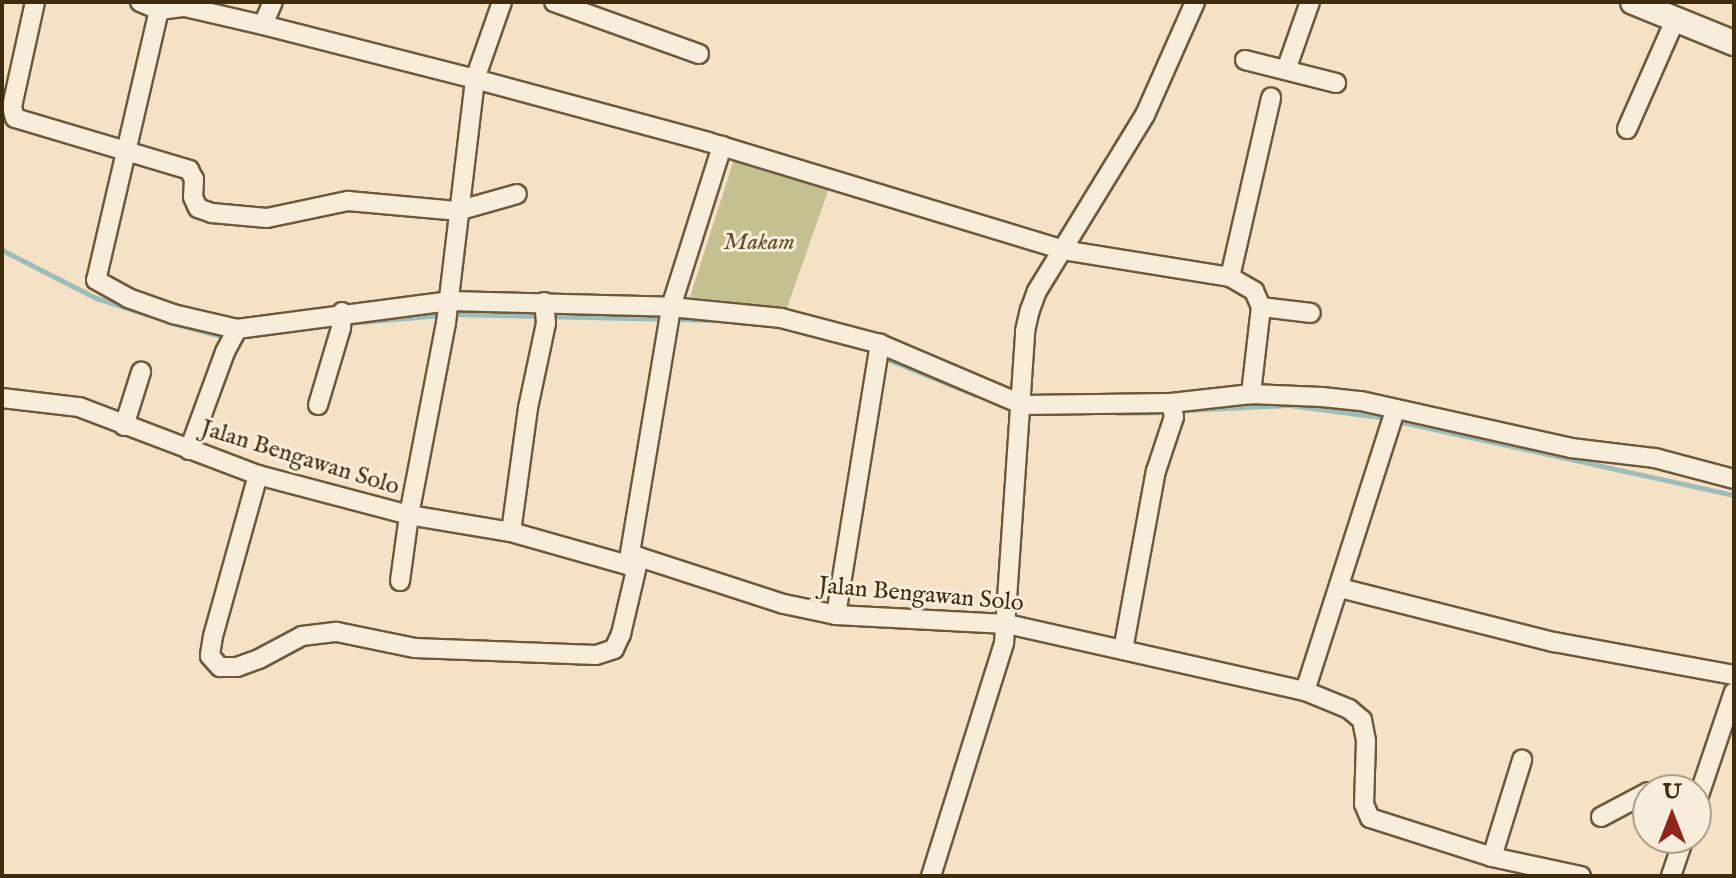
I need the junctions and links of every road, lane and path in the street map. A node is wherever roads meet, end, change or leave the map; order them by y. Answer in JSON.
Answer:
{"nodes":[{"id":1,"x":35,"y":2,"type":"edge"},
{"id":2,"x":140,"y":2,"type":"edge"},
{"id":3,"x":273,"y":2,"type":"edge"},
{"id":4,"x":502,"y":2,"type":"edge"},
{"id":5,"x":554,"y":2,"type":"edge"},
{"id":6,"x":1195,"y":2,"type":"edge"},
{"id":7,"x":1310,"y":2,"type":"edge"},
{"id":8,"x":1633,"y":2,"type":"edge"},
{"id":9,"x":186,"y":5,"type":"edge"},
{"id":10,"x":159,"y":10,"type":"junction"},
{"id":11,"x":1673,"y":13,"type":"edge"},
{"id":12,"x":263,"y":25,"type":"junction"},
{"id":13,"x":1734,"y":43,"type":"edge"},
{"id":14,"x":699,"y":54,"type":"dead end"},
{"id":15,"x":1245,"y":60,"type":"dead end"},
{"id":16,"x":1286,"y":70,"type":"junction"},
{"id":17,"x":475,"y":79,"type":"junction"},
{"id":18,"x":1336,"y":83,"type":"dead end"},
{"id":19,"x":1271,"y":98,"type":"dead end"},
{"id":20,"x":1627,"y":129,"type":"dead end"},
{"id":21,"x":722,"y":146,"type":"junction"},
{"id":22,"x":127,"y":149,"type":"junction"},
{"id":23,"x":517,"y":194,"type":"dead end"},
{"id":24,"x":457,"y":211,"type":"junction"},
{"id":25,"x":1063,"y":250,"type":"junction"},
{"id":26,"x":1230,"y":277,"type":"junction"},
{"id":27,"x":1261,"y":307,"type":"junction"},
{"id":28,"x":447,"y":311,"type":"junction"},
{"id":29,"x":545,"y":312,"type":"junction"},
{"id":30,"x":1311,"y":313,"type":"dead end"},
{"id":31,"x":670,"y":316,"type":"junction"},
{"id":32,"x":342,"y":319,"type":"junction"},
{"id":33,"x":237,"y":329,"type":"junction"},
{"id":34,"x":879,"y":351,"type":"junction"},
{"id":35,"x":141,"y":372,"type":"dead end"},
{"id":36,"x":1251,"y":394,"type":"junction"},
{"id":37,"x":2,"y":398,"type":"edge"},
{"id":38,"x":318,"y":405,"type":"dead end"},
{"id":39,"x":1023,"y":405,"type":"junction"},
{"id":40,"x":1173,"y":409,"type":"junction"},
{"id":41,"x":1393,"y":417,"type":"junction"},
{"id":42,"x":124,"y":426,"type":"junction"},
{"id":43,"x":189,"y":450,"type":"junction"},
{"id":44,"x":258,"y":475,"type":"junction"},
{"id":45,"x":1734,"y":479,"type":"edge"},
{"id":46,"x":409,"y":515,"type":"junction"},
{"id":47,"x":511,"y":532,"type":"junction"},
{"id":48,"x":634,"y":561,"type":"junction"},
{"id":49,"x":400,"y":581,"type":"dead end"},
{"id":50,"x":1340,"y":588,"type":"junction"},
{"id":51,"x":836,"y":615,"type":"junction"},
{"id":52,"x":1007,"y":624,"type":"junction"},
{"id":53,"x":1123,"y":650,"type":"junction"},
{"id":54,"x":1734,"y":675,"type":"edge"},
{"id":55,"x":1305,"y":691,"type":"junction"},
{"id":56,"x":1734,"y":693,"type":"edge"},
{"id":57,"x":1522,"y":760,"type":"dead end"},
{"id":58,"x":1706,"y":774,"type":"edge"},
{"id":59,"x":1632,"y":801,"type":"edge"},
{"id":60,"x":1601,"y":817,"type":"dead end"},
{"id":61,"x":1679,"y":854,"type":"edge"},
{"id":62,"x":1492,"y":857,"type":"junction"},
{"id":63,"x":931,"y":876,"type":"edge"},
{"id":64,"x":1581,"y":876,"type":"edge"},
{"id":65,"x":1671,"y":876,"type":"edge"}],
"edges":[{"from":1,"to":22,"type":"street"},
{"from":2,"to":10,"type":"street"},
{"from":3,"to":12,"type":"street"},
{"from":4,"to":17,"type":"street"},
{"from":5,"to":14,"type":"street"},
{"from":6,"to":25,"type":"street"},
{"from":7,"to":16,"type":"street"},
{"from":8,"to":11,"type":"street"},
{"from":9,"to":10,"type":"street"},
{"from":9,"to":12,"type":"street"},
{"from":10,"to":22,"type":"street"},
{"from":11,"to":13,"type":"street"},
{"from":11,"to":20,"type":"street"},
{"from":12,"to":17,"type":"street"},
{"from":15,"to":16,"type":"street"},
{"from":16,"to":18,"type":"street"},
{"from":17,"to":21,"type":"street"},
{"from":17,"to":24,"type":"street"},
{"from":19,"to":26,"type":"street"},
{"from":21,"to":25,"type":"street"},
{"from":21,"to":31,"type":"street"},
{"from":22,"to":24,"type":"street"},
{"from":22,"to":33,"type":"street"},
{"from":23,"to":24,"type":"street"},
{"from":24,"to":28,"type":"street"},
{"from":25,"to":26,"type":"street"},
{"from":25,"to":39,"type":"street"},
{"from":26,"to":27,"type":"street"},
{"from":27,"to":30,"type":"street"},
{"from":27,"to":36,"type":"street"},
{"from":28,"to":29,"type":"street"},
{"from":28,"to":32,"type":"street"},
{"from":28,"to":46,"type":"street"},
{"from":29,"to":31,"type":"street"},
{"from":29,"to":47,"type":"street"},
{"from":31,"to":34,"type":"street"},
{"from":31,"to":48,"type":"street"},
{"from":32,"to":33,"type":"street"},
{"from":32,"to":38,"type":"street"},
{"from":33,"to":43,"type":"street"},
{"from":34,"to":39,"type":"street"},
{"from":34,"to":51,"type":"street"},
{"from":35,"to":42,"type":"street"},
{"from":36,"to":40,"type":"street"},
{"from":36,"to":41,"type":"street"},
{"from":37,"to":42,"type":"street","name":"Jalan Bengawan Solo"},
{"from":39,"to":40,"type":"street"},
{"from":39,"to":52,"type":"street"},
{"from":40,"to":53,"type":"street"},
{"from":41,"to":45,"type":"street"},
{"from":41,"to":50,"type":"street"},
{"from":42,"to":43,"type":"street","name":"Jalan Bengawan Solo"},
{"from":43,"to":44,"type":"street","name":"Jalan Bengawan Solo"},
{"from":44,"to":46,"type":"street","name":"Jalan Bengawan Solo"},
{"from":44,"to":48,"type":"street"},
{"from":46,"to":47,"type":"street","name":"Jalan Bengawan Solo"},
{"from":46,"to":49,"type":"street"},
{"from":47,"to":48,"type":"street","name":"Jalan Bengawan Solo"},
{"from":48,"to":51,"type":"street","name":"Jalan Bengawan Solo"},
{"from":50,"to":54,"type":"street"},
{"from":50,"to":55,"type":"street"},
{"from":51,"to":52,"type":"street","name":"Jalan Bengawan Solo"},
{"from":52,"to":53,"type":"street","name":"Jalan Bengawan Solo"},
{"from":52,"to":63,"type":"street"},
{"from":53,"to":55,"type":"street","name":"Jalan Bengawan Solo"},
{"from":55,"to":62,"type":"street","name":"Jalan Bengawan Solo"},
{"from":56,"to":58,"type":"street"},
{"from":57,"to":62,"type":"street"},
{"from":59,"to":60,"type":"street"},
{"from":61,"to":65,"type":"street"},
{"from":62,"to":64,"type":"street","name":"Jalan Bengawan Solo"}]}
